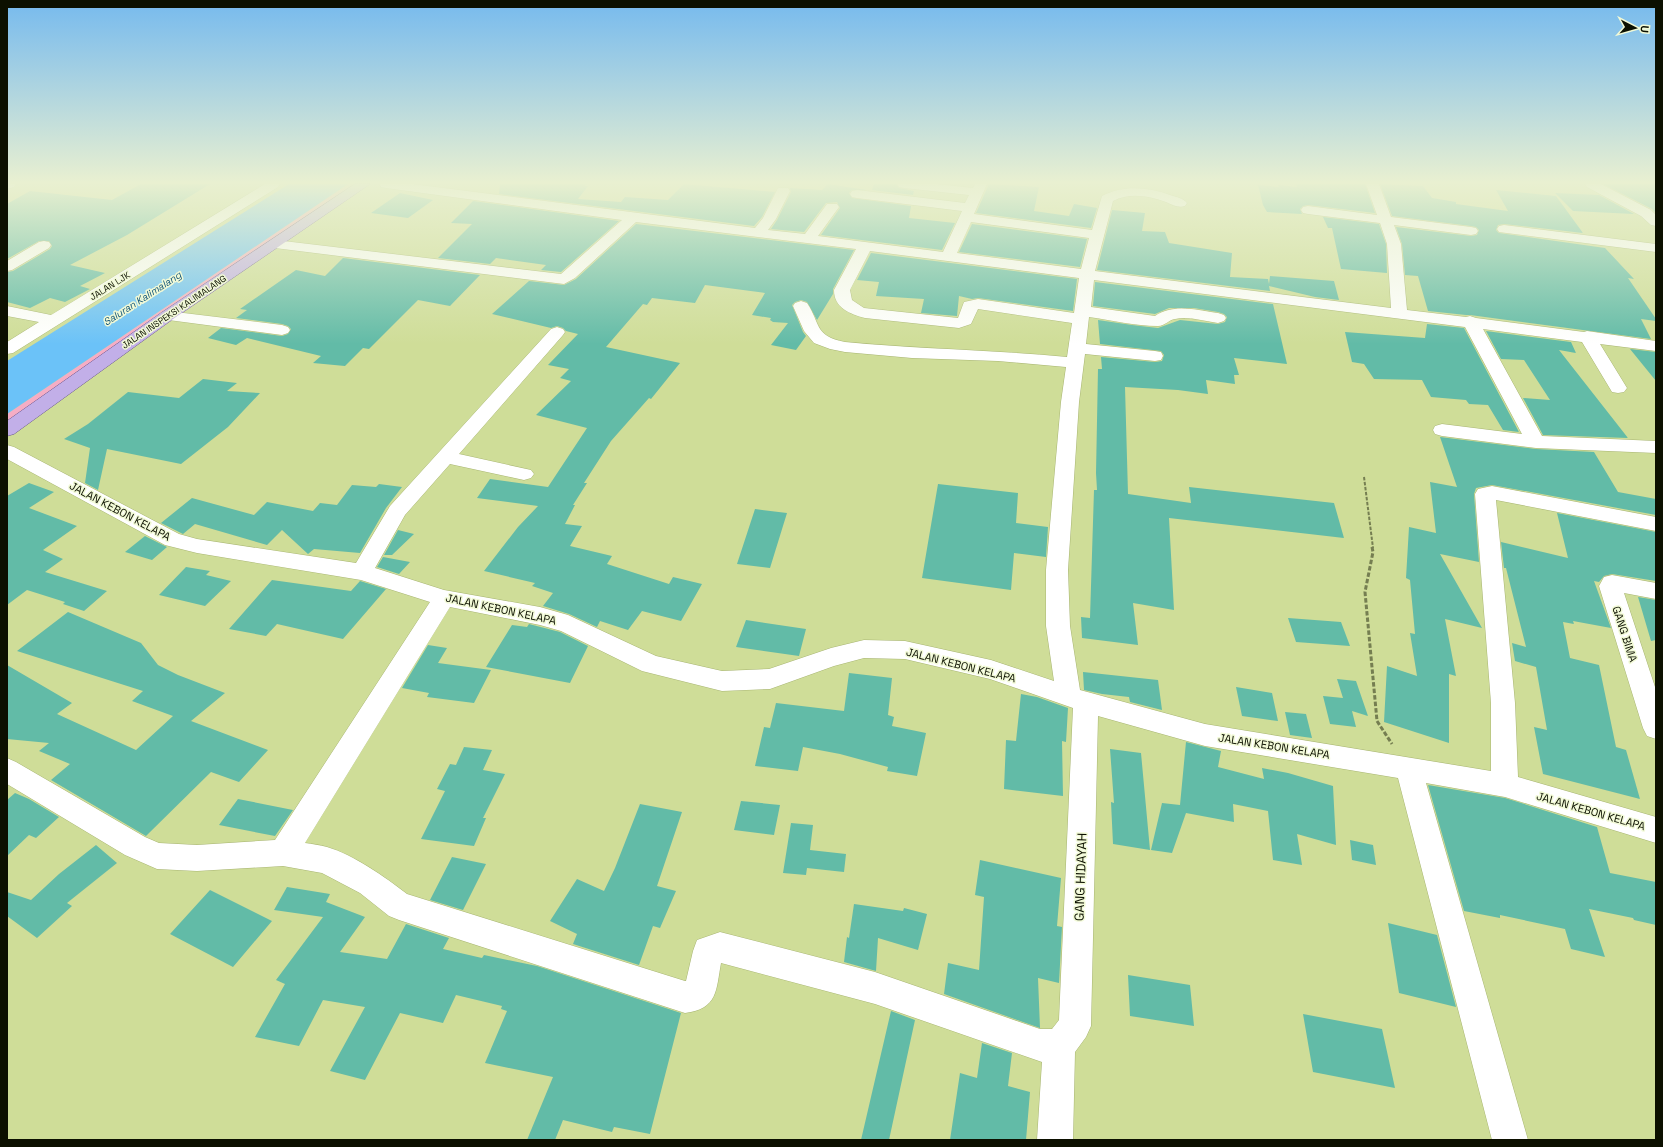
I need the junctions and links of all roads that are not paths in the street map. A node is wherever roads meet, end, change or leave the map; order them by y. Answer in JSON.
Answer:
{"nodes":[{"id":1,"x":187,"y":238,"type":"edge"},
{"id":2,"x":284,"y":238,"type":"edge"},
{"id":3,"x":611,"y":238,"type":"edge"},
{"id":4,"x":796,"y":238,"type":"edge"},
{"id":5,"x":957,"y":238,"type":"edge"},
{"id":6,"x":1097,"y":238,"type":"edge"},
{"id":7,"x":1392,"y":238,"type":"edge"},
{"id":8,"x":1572,"y":238,"type":"edge"},
{"id":9,"x":809,"y":239,"type":"joint"},
{"id":10,"x":275,"y":244,"type":"junction"},
{"id":11,"x":44,"y":245,"type":"dead end"},
{"id":12,"x":865,"y":246,"type":"junction"},
{"id":13,"x":1656,"y":248,"type":"edge"},
{"id":14,"x":948,"y":256,"type":"junction"},
{"id":15,"x":7,"y":267,"type":"edge"},
{"id":16,"x":1087,"y":274,"type":"junction"},
{"id":17,"x":801,"y":306,"type":"dead end"},
{"id":18,"x":7,"y":311,"type":"edge"},
{"id":19,"x":1399,"y":312,"type":"junction"},
{"id":20,"x":1082,"y":315,"type":"junction"},
{"id":21,"x":166,"y":316,"type":"junction"},
{"id":22,"x":1218,"y":318,"type":"dead end"},
{"id":23,"x":54,"y":320,"type":"junction"},
{"id":24,"x":1470,"y":321,"type":"junction"},
{"id":25,"x":282,"y":330,"type":"dead end"},
{"id":26,"x":557,"y":332,"type":"dead end"},
{"id":27,"x":1587,"y":336,"type":"junction"},
{"id":28,"x":1656,"y":346,"type":"edge"},
{"id":29,"x":7,"y":349,"type":"edge"},
{"id":30,"x":1076,"y":356,"type":"junction"},
{"id":31,"x":1155,"y":356,"type":"dead end"},
{"id":32,"x":1618,"y":388,"type":"dead end"},
{"id":33,"x":7,"y":430,"type":"edge"},
{"id":34,"x":1442,"y":430,"type":"dead end"},
{"id":35,"x":1536,"y":442,"type":"junction"},
{"id":36,"x":1656,"y":447,"type":"edge"},
{"id":37,"x":9,"y":453,"type":"edge"},
{"id":38,"x":446,"y":457,"type":"junction"},
{"id":39,"x":524,"y":474,"type":"dead end"},
{"id":40,"x":1656,"y":524,"type":"edge"},
{"id":41,"x":362,"y":572,"type":"junction"},
{"id":42,"x":1656,"y":591,"type":"edge"},
{"id":43,"x":444,"y":598,"type":"junction"},
{"id":44,"x":1078,"y":699,"type":"junction"},
{"id":45,"x":1656,"y":728,"type":"edge"},
{"id":46,"x":1409,"y":769,"type":"junction"},
{"id":47,"x":7,"y":770,"type":"edge"},
{"id":48,"x":1504,"y":785,"type":"junction"},
{"id":49,"x":1656,"y":830,"type":"edge"},
{"id":50,"x":283,"y":853,"type":"junction"},
{"id":51,"x":1059,"y":1046,"type":"junction"},
{"id":52,"x":1055,"y":1140,"type":"edge"},
{"id":53,"x":1510,"y":1140,"type":"edge"}],
"edges":[{"from":1,"to":23,"type":"street","name":"JALAN LJK"},
{"from":2,"to":10,"type":"main road","name":"JALAN INSPEKSI KALIMALANG"},
{"from":3,"to":10,"type":"street"},
{"from":4,"to":9,"type":"street"},
{"from":5,"to":14,"type":"street"},
{"from":6,"to":16,"type":"street","name":"GANG HIDAYAH"},
{"from":7,"to":19,"type":"street"},
{"from":8,"to":13,"type":"street"},
{"from":9,"to":12,"type":"street"},
{"from":10,"to":21,"type":"main road","name":"JALAN INSPEKSI KALIMALANG"},
{"from":11,"to":15,"type":"street"},
{"from":12,"to":14,"type":"street"},
{"from":12,"to":20,"type":"street"},
{"from":14,"to":16,"type":"street"},
{"from":16,"to":19,"type":"street"},
{"from":16,"to":20,"type":"street","name":"GANG HIDAYAH"},
{"from":17,"to":30,"type":"street"},
{"from":18,"to":23,"type":"street"},
{"from":19,"to":24,"type":"street"},
{"from":20,"to":22,"type":"street"},
{"from":20,"to":30,"type":"street","name":"GANG HIDAYAH"},
{"from":21,"to":25,"type":"street"},
{"from":21,"to":33,"type":"main road","name":"JALAN INSPEKSI KALIMALANG"},
{"from":23,"to":29,"type":"street","name":"JALAN LJK"},
{"from":24,"to":27,"type":"street"},
{"from":24,"to":35,"type":"street"},
{"from":26,"to":38,"type":"street"},
{"from":27,"to":28,"type":"street"},
{"from":27,"to":32,"type":"street"},
{"from":30,"to":31,"type":"street"},
{"from":30,"to":44,"type":"street","name":"GANG HIDAYAH"},
{"from":34,"to":35,"type":"street"},
{"from":35,"to":36,"type":"street"},
{"from":37,"to":41,"type":"street","name":"JALAN KEBON KELAPA"},
{"from":38,"to":39,"type":"street"},
{"from":38,"to":41,"type":"street"},
{"from":40,"to":48,"type":"street"},
{"from":41,"to":43,"type":"street","name":"JALAN KEBON KELAPA"},
{"from":42,"to":45,"type":"street","name":"GANG BIMA"},
{"from":43,"to":44,"type":"street","name":"JALAN KEBON KELAPA"},
{"from":43,"to":50,"type":"street"},
{"from":44,"to":46,"type":"street","name":"JALAN KEBON KELAPA"},
{"from":44,"to":51,"type":"street","name":"GANG HIDAYAH"},
{"from":46,"to":48,"type":"street","name":"JALAN KEBON KELAPA"},
{"from":46,"to":53,"type":"street"},
{"from":47,"to":50,"type":"street"},
{"from":48,"to":49,"type":"street","name":"JALAN KEBON KELAPA"},
{"from":50,"to":51,"type":"street"},
{"from":51,"to":52,"type":"street"}]}
